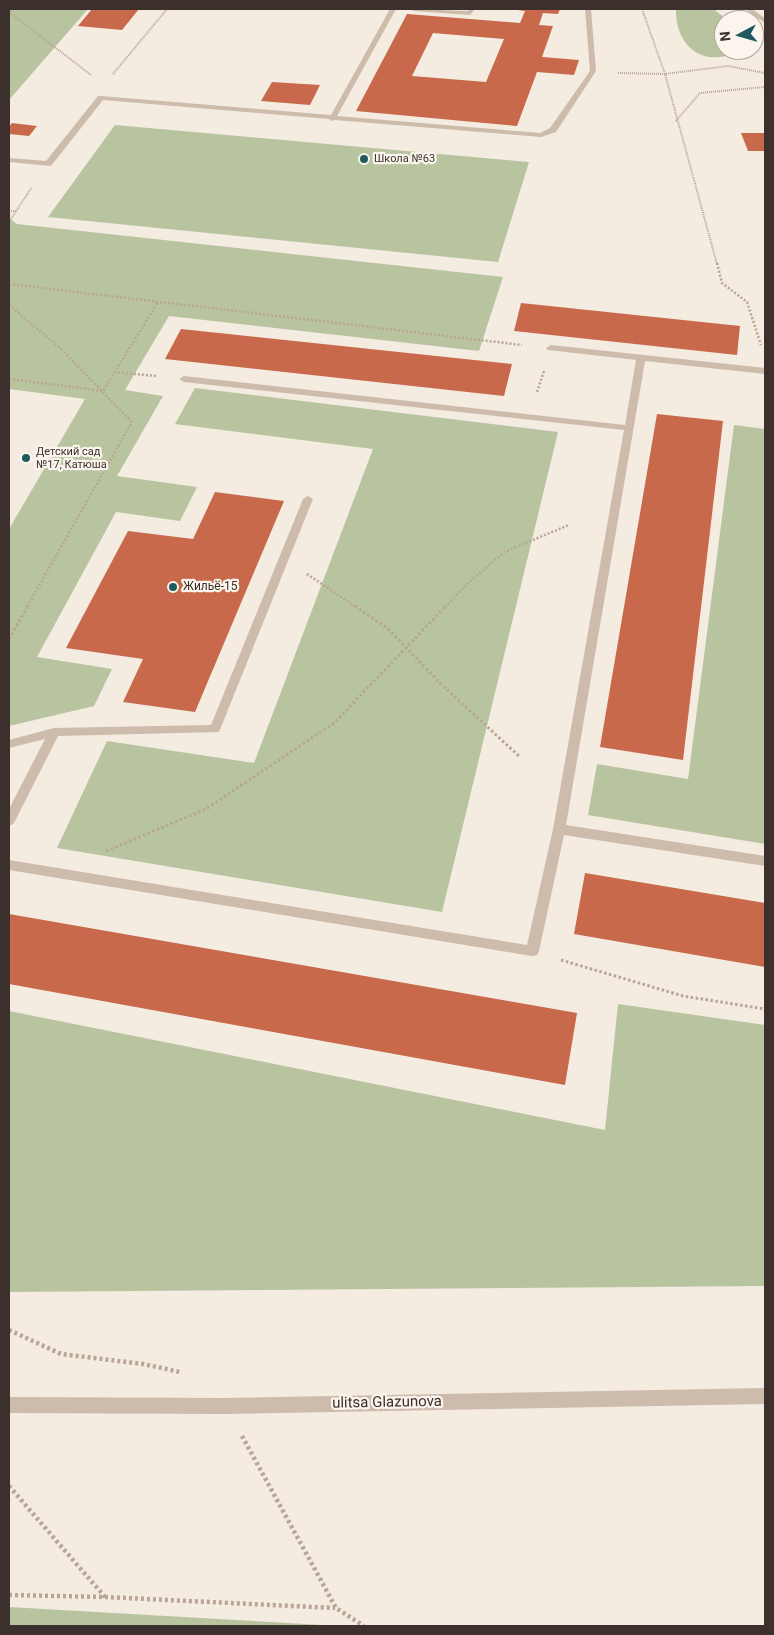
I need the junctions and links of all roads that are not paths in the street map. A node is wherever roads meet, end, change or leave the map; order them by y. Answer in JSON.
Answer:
{"nodes":[{"id":1,"x":393,"y":9,"type":"edge"},
{"id":2,"x":414,"y":9,"type":"edge"},
{"id":3,"x":472,"y":9,"type":"edge"},
{"id":4,"x":588,"y":9,"type":"edge"},
{"id":5,"x":748,"y":9,"type":"edge"},
{"id":6,"x":765,"y":21,"type":"edge"},
{"id":7,"x":332,"y":119,"type":"junction"},
{"id":8,"x":9,"y":160,"type":"edge"},
{"id":9,"x":551,"y":348,"type":"road end"},
{"id":10,"x":641,"y":358,"type":"junction"},
{"id":11,"x":765,"y":371,"type":"edge"},
{"id":12,"x":184,"y":379,"type":"road end"},
{"id":13,"x":628,"y":428,"type":"junction"},
{"id":14,"x":308,"y":499,"type":"dead end"},
{"id":15,"x":54,"y":732,"type":"junction"},
{"id":16,"x":9,"y":744,"type":"edge"},
{"id":17,"x":9,"y":821,"type":"edge"},
{"id":18,"x":559,"y":829,"type":"junction"},
{"id":19,"x":765,"y":861,"type":"edge"},
{"id":20,"x":9,"y":864,"type":"edge"},
{"id":21,"x":765,"y":1396,"type":"edge"},
{"id":22,"x":9,"y":1405,"type":"edge"}],
"edges":[{"from":1,"to":7,"type":"street"},
{"from":2,"to":3,"type":"street"},
{"from":4,"to":7,"type":"street"},
{"from":5,"to":6,"type":"street"},
{"from":7,"to":8,"type":"street"},
{"from":9,"to":10,"type":"street"},
{"from":10,"to":11,"type":"street"},
{"from":10,"to":13,"type":"street"},
{"from":12,"to":13,"type":"street"},
{"from":13,"to":18,"type":"street"},
{"from":14,"to":15,"type":"street"},
{"from":15,"to":16,"type":"street"},
{"from":15,"to":17,"type":"street"},
{"from":18,"to":19,"type":"street"},
{"from":18,"to":20,"type":"street"},
{"from":21,"to":22,"type":"street","name":"ulitsa Glazunova"}]}
